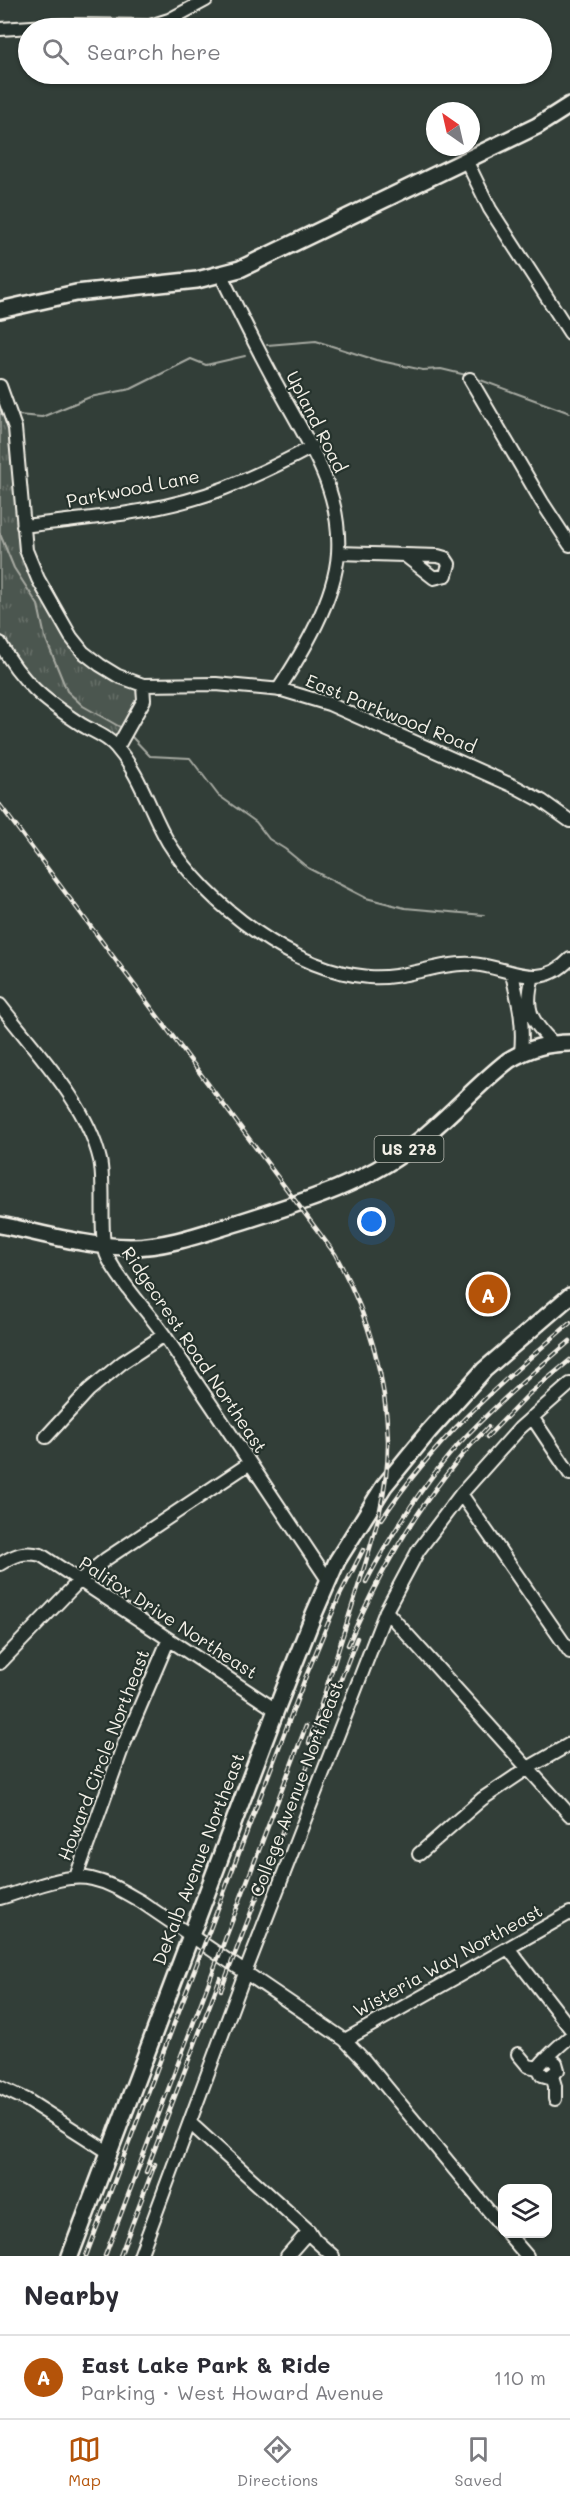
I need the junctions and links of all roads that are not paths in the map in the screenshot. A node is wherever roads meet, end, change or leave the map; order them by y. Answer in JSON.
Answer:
{"nodes":[{"id":1,"x":206,"y":0,"type":"edge"},
{"id":2,"x":173,"y":18,"type":"edge"},
{"id":3,"x":18,"y":27,"type":"edge"},
{"id":4,"x":0,"y":28,"type":"edge"},
{"id":5,"x":570,"y":105,"type":"edge"},
{"id":6,"x":466,"y":160,"type":"junction"},
{"id":7,"x":221,"y":275,"type":"junction"},
{"id":8,"x":0,"y":310,"type":"edge"},
{"id":9,"x":570,"y":333,"type":"edge"},
{"id":10,"x":470,"y":379,"type":"dead end"},
{"id":11,"x":0,"y":386,"type":"edge"},
{"id":12,"x":312,"y":447,"type":"junction"},
{"id":13,"x":23,"y":526,"type":"junction"},
{"id":14,"x":570,"y":544,"type":"edge"},
{"id":15,"x":338,"y":553,"type":"junction"},
{"id":16,"x":406,"y":557,"type":"dead end"},
{"id":17,"x":0,"y":643,"type":"edge"},
{"id":18,"x":144,"y":685,"type":"junction"},
{"id":19,"x":278,"y":690,"type":"junction"},
{"id":20,"x":117,"y":748,"type":"junction"},
{"id":21,"x":570,"y":821,"type":"edge"},
{"id":22,"x":570,"y":958,"type":"edge"},
{"id":23,"x":512,"y":974,"type":"junction"},
{"id":24,"x":533,"y":976,"type":"junction"},
{"id":25,"x":0,"y":1005,"type":"edge"},
{"id":26,"x":553,"y":1043,"type":"junction"},
{"id":27,"x":570,"y":1043,"type":"edge"},
{"id":28,"x":521,"y":1053,"type":"junction"},
{"id":29,"x":0,"y":1225,"type":"edge"},
{"id":30,"x":104,"y":1245,"type":"junction"},
{"id":31,"x":570,"y":1296,"type":"edge"},
{"id":32,"x":164,"y":1335,"type":"junction"},
{"id":33,"x":570,"y":1384,"type":"edge"},
{"id":34,"x":532,"y":1417,"type":"junction"},
{"id":35,"x":46,"y":1437,"type":"dead end"},
{"id":36,"x":250,"y":1463,"type":"junction"},
{"id":37,"x":570,"y":1474,"type":"edge"},
{"id":38,"x":460,"y":1494,"type":"junction"},
{"id":39,"x":0,"y":1564,"type":"edge"},
{"id":40,"x":328,"y":1580,"type":"junction"},
{"id":41,"x":78,"y":1581,"type":"junction"},
{"id":42,"x":386,"y":1611,"type":"junction"},
{"id":43,"x":168,"y":1641,"type":"junction"},
{"id":44,"x":570,"y":1652,"type":"edge"},
{"id":45,"x":0,"y":1663,"type":"edge"},
{"id":46,"x":276,"y":1710,"type":"junction"},
{"id":47,"x":570,"y":1743,"type":"edge"},
{"id":48,"x":528,"y":1768,"type":"junction"},
{"id":49,"x":570,"y":1815,"type":"edge"},
{"id":50,"x":419,"y":1854,"type":"dead end"},
{"id":51,"x":76,"y":1877,"type":"junction"},
{"id":52,"x":0,"y":1898,"type":"edge"},
{"id":53,"x":570,"y":1913,"type":"edge"},
{"id":54,"x":191,"y":1936,"type":"junction"},
{"id":55,"x":508,"y":1948,"type":"junction"},
{"id":56,"x":245,"y":1973,"type":"junction"},
{"id":57,"x":570,"y":2028,"type":"edge"},
{"id":58,"x":570,"y":2037,"type":"edge"},
{"id":59,"x":345,"y":2040,"type":"junction"},
{"id":60,"x":518,"y":2054,"type":"dead end"},
{"id":61,"x":550,"y":2058,"type":"junction"},
{"id":62,"x":538,"y":2068,"type":"junction"},
{"id":63,"x":552,"y":2076,"type":"junction"},
{"id":64,"x":0,"y":2087,"type":"edge"},
{"id":65,"x":555,"y":2099,"type":"dead end"},
{"id":66,"x":190,"y":2123,"type":"junction"},
{"id":67,"x":110,"y":2153,"type":"junction"},
{"id":68,"x":498,"y":2222,"type":"edge"},
{"id":69,"x":309,"y":2231,"type":"junction"},
{"id":70,"x":511,"y":2238,"type":"edge"},
{"id":71,"x":70,"y":2256,"type":"edge"},
{"id":72,"x":140,"y":2256,"type":"edge"},
{"id":73,"x":287,"y":2256,"type":"edge"},
{"id":74,"x":333,"y":2256,"type":"edge"},
{"id":75,"x":527,"y":2256,"type":"edge"}],
"edges":[{"from":1,"to":2,"type":"street"},
{"from":3,"to":4,"type":"street"},
{"from":5,"to":6,"type":"main road"},
{"from":6,"to":7,"type":"main road"},
{"from":6,"to":9,"type":"street"},
{"from":7,"to":8,"type":"main road"},
{"from":7,"to":12,"type":"street","name":"Upland Road"},
{"from":10,"to":14,"type":"street"},
{"from":11,"to":13,"type":"street","name":"East Parkwood Road"},
{"from":12,"to":13,"type":"street","name":"Parkwood Lane"},
{"from":12,"to":15,"type":"street","name":"Upland Road"},
{"from":13,"to":18,"type":"street","name":"East Parkwood Road"},
{"from":15,"to":16,"type":"street"},
{"from":15,"to":19,"type":"street","name":"Upland Road"},
{"from":17,"to":20,"type":"street"},
{"from":18,"to":19,"type":"street","name":"East Parkwood Road"},
{"from":18,"to":20,"type":"street"},
{"from":19,"to":21,"type":"street","name":"East Parkwood Road"},
{"from":20,"to":23,"type":"street"},
{"from":22,"to":24,"type":"street"},
{"from":23,"to":24,"type":"street"},
{"from":23,"to":28,"type":"street"},
{"from":24,"to":26,"type":"street"},
{"from":25,"to":30,"type":"street","name":"Ridgecrest Road Northeast"},
{"from":26,"to":27,"type":"main road","number":"US 278"},
{"from":26,"to":28,"type":"main road","number":"US 278"},
{"from":28,"to":30,"type":"main road","number":"US 278"},
{"from":29,"to":30,"type":"main road","number":"US 278"},
{"from":30,"to":32,"type":"street","name":"Ridgecrest Road Northeast"},
{"from":31,"to":40,"type":"main road","name":"DeKalb Avenue Northeast"},
{"from":32,"to":35,"type":"street"},
{"from":32,"to":36,"type":"street","name":"Ridgecrest Road Northeast"},
{"from":33,"to":34,"type":"street","name":"College Avenue Northeast"},
{"from":34,"to":37,"type":"street"},
{"from":34,"to":38,"type":"street","name":"College Avenue Northeast"},
{"from":36,"to":40,"type":"street","name":"Ridgecrest Road Northeast"},
{"from":36,"to":41,"type":"street"},
{"from":38,"to":42,"type":"street","name":"College Avenue Northeast"},
{"from":38,"to":44,"type":"street"},
{"from":39,"to":41,"type":"street","name":"Palifox Drive Northeast"},
{"from":40,"to":46,"type":"main road","name":"DeKalb Avenue Northeast"},
{"from":41,"to":43,"type":"street","name":"Palifox Drive Northeast"},
{"from":41,"to":45,"type":"street"},
{"from":42,"to":48,"type":"street"},
{"from":42,"to":56,"type":"street","name":"College Avenue Northeast"},
{"from":43,"to":46,"type":"street","name":"Palifox Drive Northeast"},
{"from":43,"to":51,"type":"street","name":"Howard Circle Northeast"},
{"from":46,"to":54,"type":"main road","name":"DeKalb Avenue Northeast"},
{"from":47,"to":48,"type":"street"},
{"from":48,"to":49,"type":"street"},
{"from":48,"to":50,"type":"street"},
{"from":51,"to":52,"type":"street","name":"Howard Circle Northeast"},
{"from":51,"to":54,"type":"street"},
{"from":53,"to":55,"type":"street","name":"Wisteria Way Northeast"},
{"from":54,"to":56,"type":"street"},
{"from":54,"to":67,"type":"main road","name":"DeKalb Avenue Northeast"},
{"from":55,"to":57,"type":"street"},
{"from":55,"to":59,"type":"street","name":"Wisteria Way Northeast"},
{"from":56,"to":59,"type":"street"},
{"from":56,"to":66,"type":"street","name":"College Avenue Northeast"},
{"from":58,"to":61,"type":"street"},
{"from":59,"to":68,"type":"street"},
{"from":60,"to":62,"type":"street"},
{"from":61,"to":62,"type":"street"},
{"from":61,"to":63,"type":"street"},
{"from":62,"to":63,"type":"street"},
{"from":63,"to":65,"type":"street"},
{"from":64,"to":67,"type":"street"},
{"from":66,"to":69,"type":"street"},
{"from":66,"to":72,"type":"street","name":"College Avenue Northeast"},
{"from":67,"to":71,"type":"main road","name":"DeKalb Avenue Northeast"},
{"from":69,"to":73,"type":"street"},
{"from":69,"to":74,"type":"street"},
{"from":70,"to":75,"type":"street"}]}
